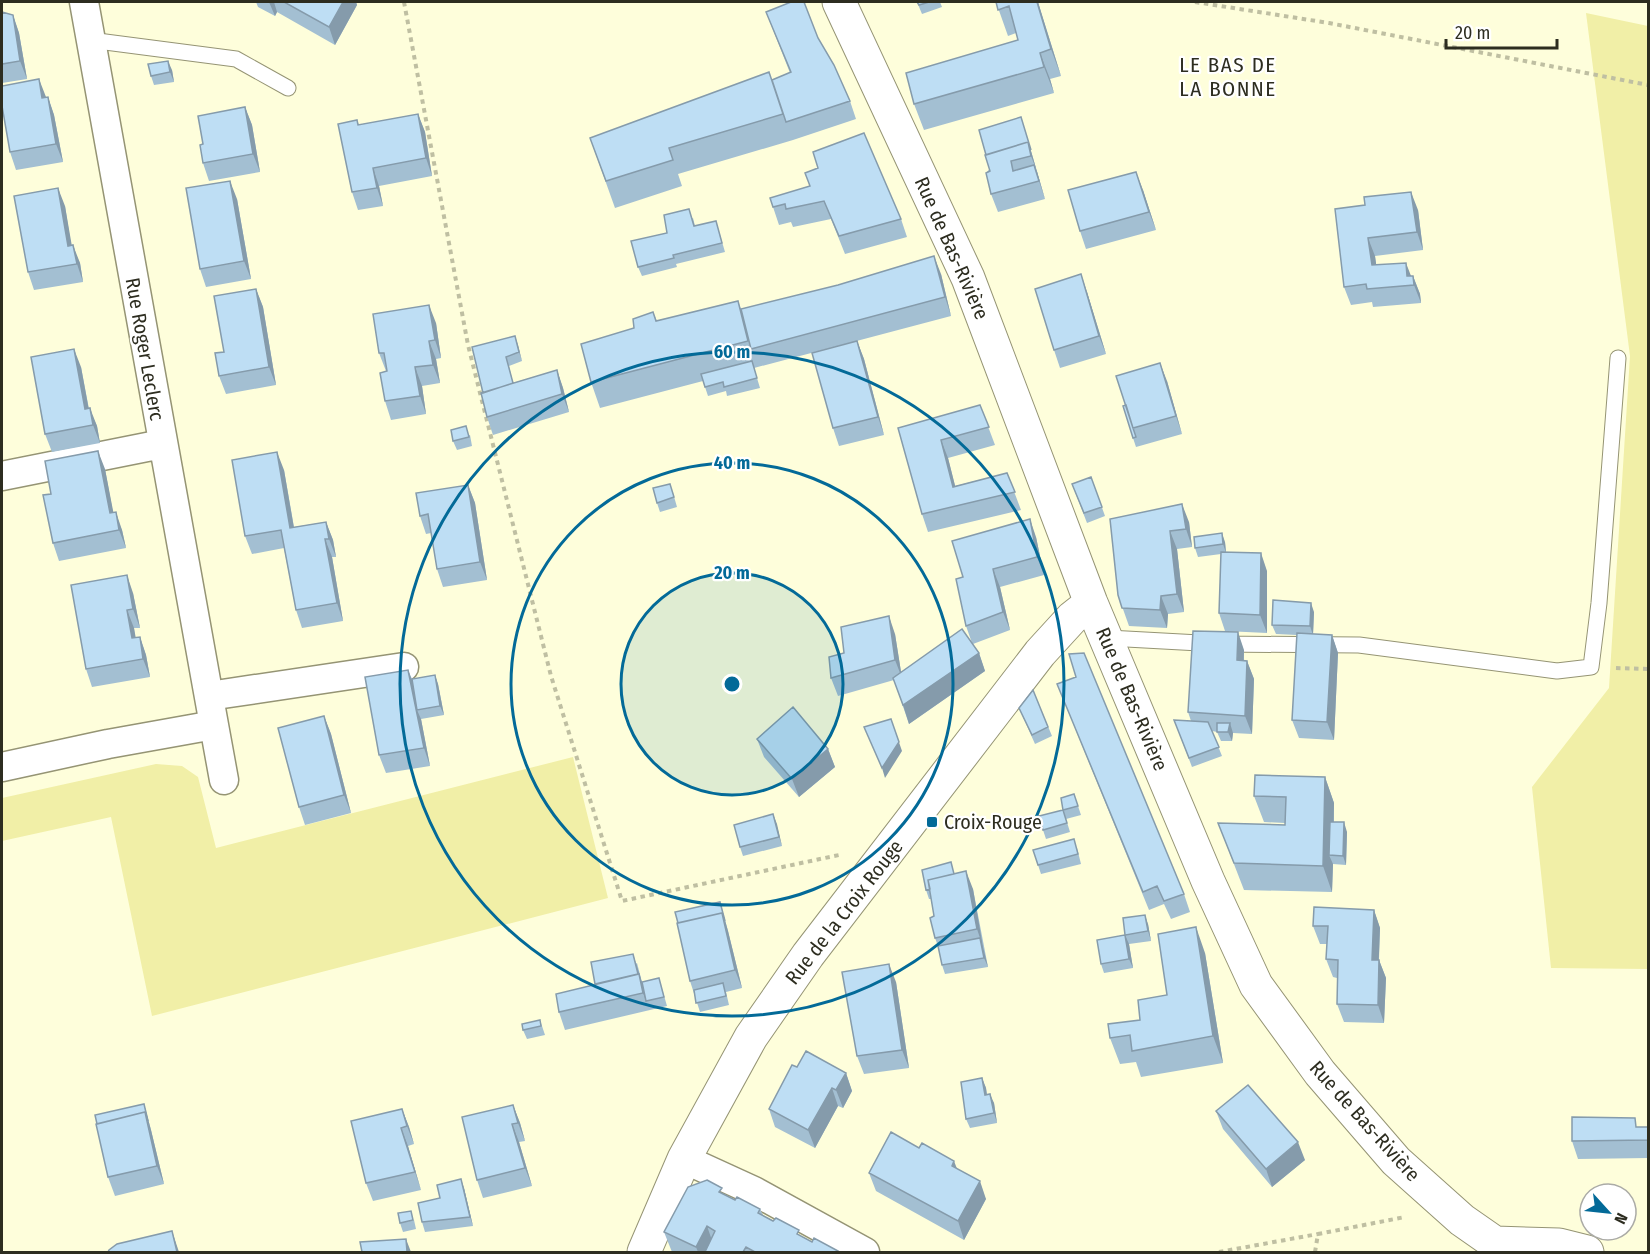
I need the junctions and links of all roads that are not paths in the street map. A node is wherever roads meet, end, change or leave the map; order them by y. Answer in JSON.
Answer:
{"nodes":[{"id":1,"x":84,"y":2,"type":"edge"},
{"id":2,"x":839,"y":2,"type":"edge"},
{"id":3,"x":90,"y":40,"type":"junction"},
{"id":4,"x":288,"y":88,"type":"dead end"},
{"id":5,"x":1618,"y":358,"type":"dead end"},
{"id":6,"x":162,"y":444,"type":"junction"},
{"id":7,"x":2,"y":476,"type":"edge"},
{"id":8,"x":1091,"y":603,"type":"junction"},
{"id":9,"x":1108,"y":638,"type":"junction"},
{"id":10,"x":404,"y":667,"type":"dead end"},
{"id":11,"x":209,"y":696,"type":"junction"},
{"id":12,"x":214,"y":725,"type":"junction"},
{"id":13,"x":2,"y":767,"type":"edge"},
{"id":14,"x":224,"y":780,"type":"dead end"},
{"id":15,"x":684,"y":1159,"type":"junction"},
{"id":16,"x":1495,"y":1248,"type":"edge"},
{"id":17,"x":644,"y":1252,"type":"edge"},
{"id":18,"x":865,"y":1252,"type":"edge"},
{"id":19,"x":1587,"y":1252,"type":"edge"}],
"edges":[{"from":1,"to":3,"type":"street","name":"Rue Roger Leclerc"},
{"from":2,"to":8,"type":"street","name":"Rue de Bas-Rivière"},
{"from":3,"to":4,"type":"lane"},
{"from":3,"to":6,"type":"street","name":"Rue Roger Leclerc"},
{"from":5,"to":9,"type":"lane"},
{"from":6,"to":7,"type":"street"},
{"from":6,"to":11,"type":"street","name":"Rue Roger Leclerc"},
{"from":8,"to":9,"type":"street","name":"Rue de Bas-Rivière"},
{"from":8,"to":15,"type":"street","name":"Rue de la Croix Rouge"},
{"from":9,"to":16,"type":"street","name":"Rue de Bas-Rivière"},
{"from":10,"to":11,"type":"street"},
{"from":11,"to":12,"type":"street","name":"Rue Roger Leclerc"},
{"from":12,"to":13,"type":"street"},
{"from":12,"to":14,"type":"street","name":"Rue Roger Leclerc"},
{"from":15,"to":17,"type":"street","name":"Rue de la Croix Rouge"},
{"from":15,"to":18,"type":"street"},
{"from":16,"to":19,"type":"street","name":"Rue de Bas-Rivière"}]}
